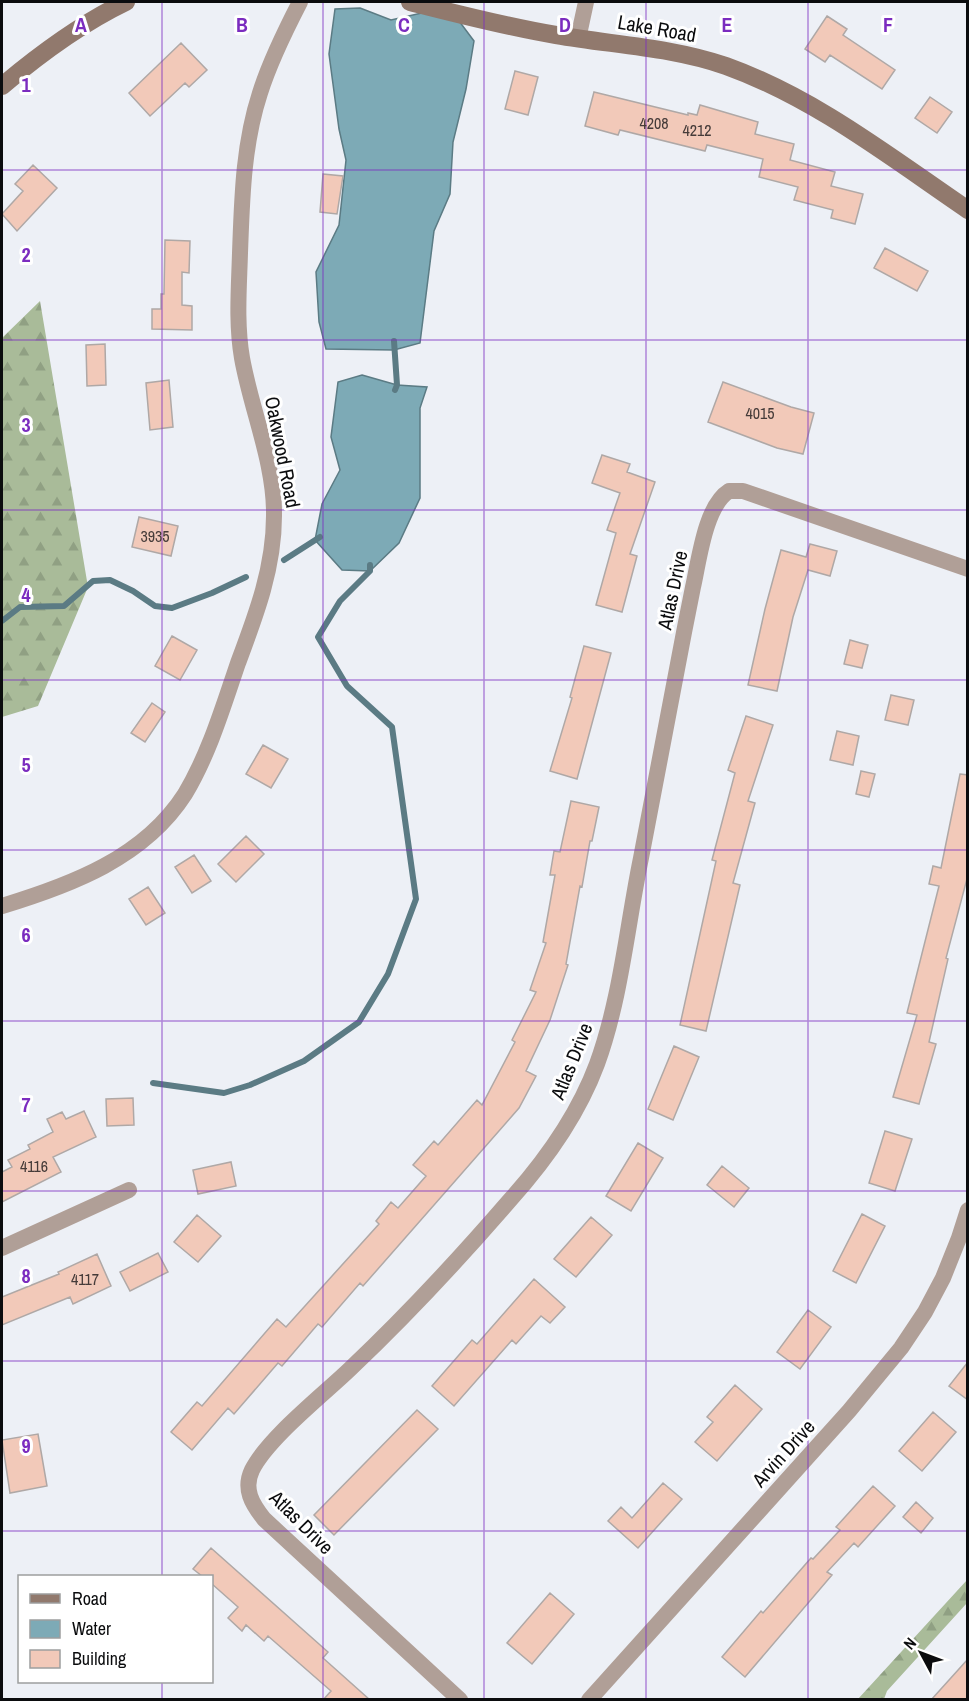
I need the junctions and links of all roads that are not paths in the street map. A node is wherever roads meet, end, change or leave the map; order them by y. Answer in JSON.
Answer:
{"nodes":[{"id":1,"x":126,"y":2,"type":"edge"},
{"id":2,"x":300,"y":2,"type":"edge"},
{"id":3,"x":410,"y":2,"type":"edge"},
{"id":4,"x":586,"y":2,"type":"edge"},
{"id":5,"x":579,"y":39,"type":"junction"},
{"id":6,"x":2,"y":86,"type":"edge"},
{"id":7,"x":968,"y":210,"type":"edge"},
{"id":8,"x":968,"y":569,"type":"edge"},
{"id":9,"x":2,"y":906,"type":"edge"},
{"id":10,"x":129,"y":1190,"type":"dead end"},
{"id":11,"x":968,"y":1210,"type":"edge"},
{"id":12,"x":2,"y":1248,"type":"edge"},
{"id":13,"x":460,"y":1700,"type":"edge"},
{"id":14,"x":590,"y":1700,"type":"edge"}],
"edges":[{"from":1,"to":6,"type":"street"},
{"from":2,"to":9,"type":"street","name":"Oakwood Road"},
{"from":3,"to":5,"type":"street","name":"Lake Road"},
{"from":4,"to":5,"type":"street"},
{"from":5,"to":7,"type":"street","name":"Lake Road"},
{"from":8,"to":13,"type":"street","name":"Atlas Drive"},
{"from":10,"to":12,"type":"street"},
{"from":11,"to":14,"type":"street","name":"Arvin Drive"}]}
